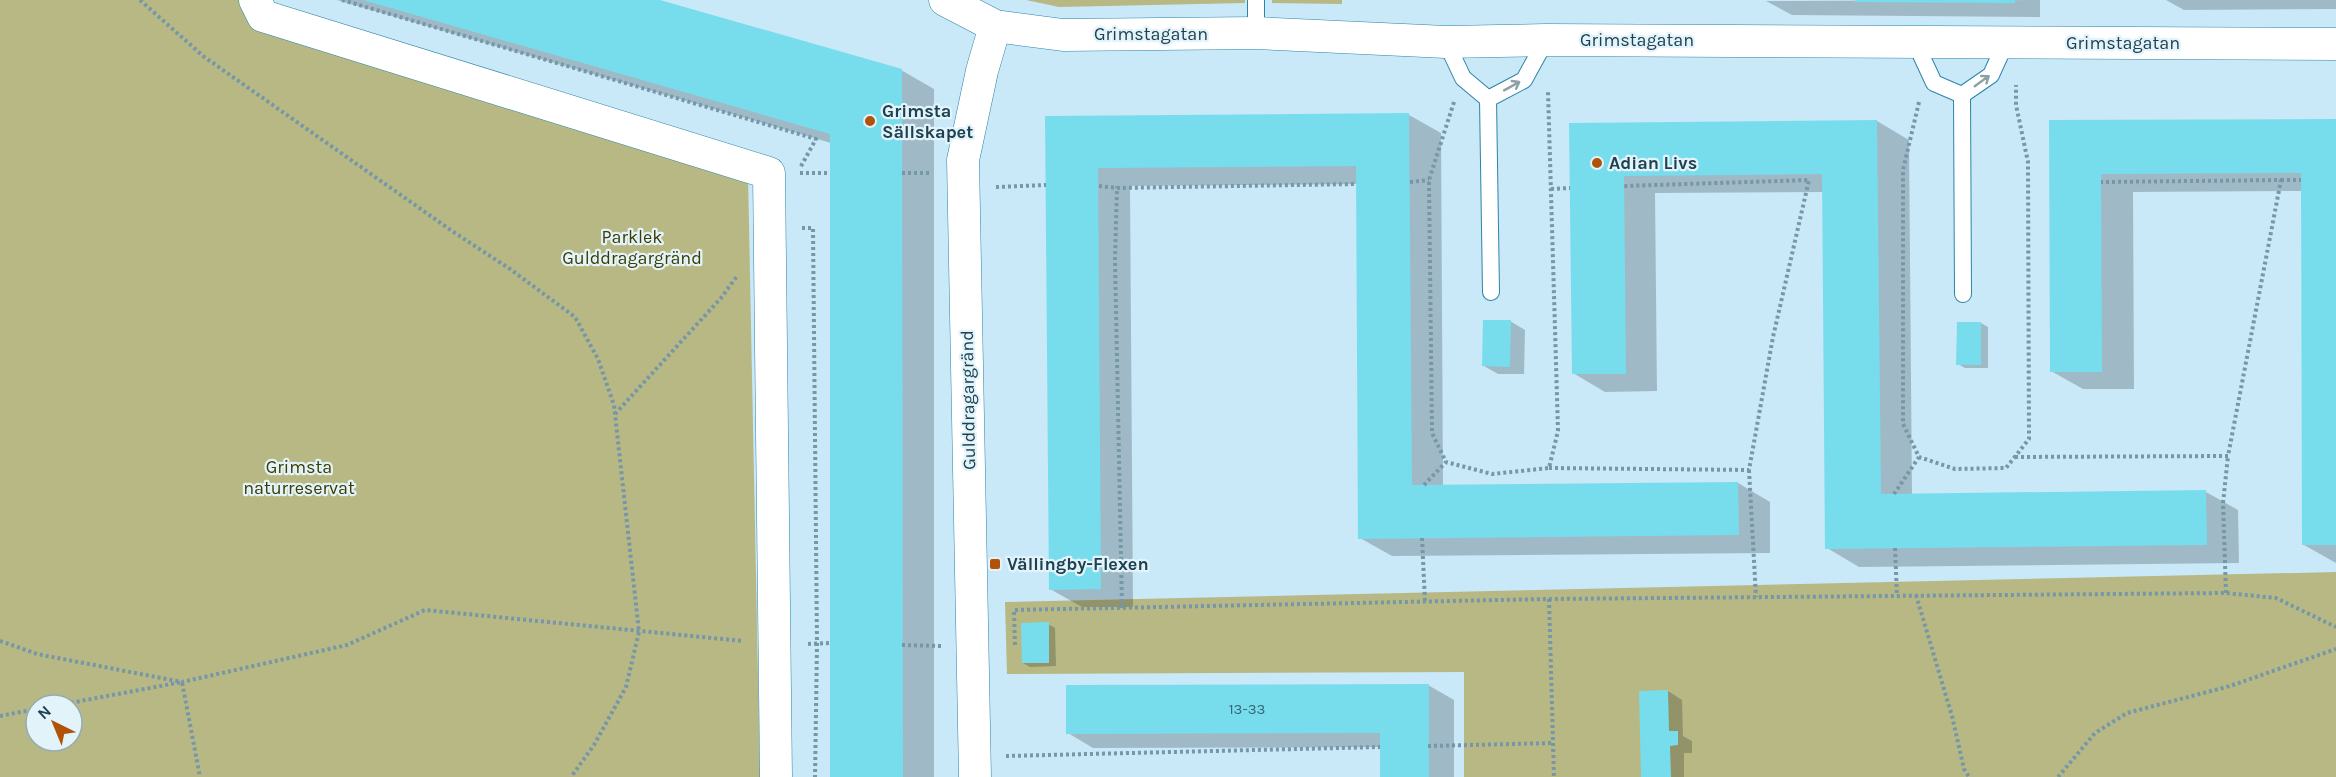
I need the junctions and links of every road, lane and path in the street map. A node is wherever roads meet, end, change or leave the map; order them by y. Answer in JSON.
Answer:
{"nodes":[{"id":1,"x":140,"y":0,"type":"edge"},
{"id":2,"x":255,"y":0,"type":"edge"},
{"id":3,"x":342,"y":0,"type":"edge"},
{"id":4,"x":945,"y":0,"type":"edge"},
{"id":5,"x":1256,"y":0,"type":"edge"},
{"id":6,"x":995,"y":26,"type":"junction"},
{"id":7,"x":1256,"y":33,"type":"junction"},
{"id":8,"x":1546,"y":40,"type":"junction"},
{"id":9,"x":1446,"y":42,"type":"junction"},
{"id":10,"x":1915,"y":42,"type":"junction"},
{"id":11,"x":2006,"y":42,"type":"junction"},
{"id":12,"x":2336,"y":44,"type":"edge"},
{"id":13,"x":1962,"y":96,"type":"junction"},
{"id":14,"x":1488,"y":99,"type":"junction"},
{"id":15,"x":902,"y":173,"type":"dead end"},
{"id":16,"x":951,"y":180,"type":"junction"},
{"id":17,"x":1429,"y":180,"type":"dead end"},
{"id":18,"x":2281,"y":180,"type":"junction"},
{"id":19,"x":2301,"y":180,"type":"dead end"},
{"id":20,"x":1410,"y":182,"type":"dead end"},
{"id":21,"x":2101,"y":182,"type":"dead end"},
{"id":22,"x":798,"y":184,"type":"dead end"},
{"id":23,"x":1356,"y":184,"type":"dead end"},
{"id":24,"x":1046,"y":185,"type":"dead end"},
{"id":25,"x":1099,"y":186,"type":"dead end"},
{"id":26,"x":1624,"y":186,"type":"dead end"},
{"id":27,"x":1117,"y":188,"type":"junction"},
{"id":28,"x":1570,"y":188,"type":"dead end"},
{"id":29,"x":1551,"y":189,"type":"dead end"},
{"id":30,"x":783,"y":230,"type":"junction"},
{"id":31,"x":1491,"y":292,"type":"dead end"},
{"id":32,"x":1963,"y":294,"type":"dead end"},
{"id":33,"x":615,"y":415,"type":"junction"},
{"id":34,"x":2228,"y":456,"type":"junction"},
{"id":35,"x":1919,"y":457,"type":"dead end"},
{"id":36,"x":2014,"y":457,"type":"dead end"},
{"id":37,"x":1446,"y":462,"type":"dead end"},
{"id":38,"x":1549,"y":468,"type":"dead end"},
{"id":39,"x":1749,"y":470,"type":"junction"},
{"id":40,"x":1424,"y":485,"type":"dead end"},
{"id":41,"x":1894,"y":494,"type":"dead end"},
{"id":42,"x":1422,"y":538,"type":"dead end"},
{"id":43,"x":1895,"y":548,"type":"dead end"},
{"id":44,"x":2226,"y":593,"type":"junction"},
{"id":45,"x":1897,"y":595,"type":"junction"},
{"id":46,"x":1916,"y":595,"type":"junction"},
{"id":47,"x":1756,"y":597,"type":"junction"},
{"id":48,"x":1549,"y":599,"type":"junction"},
{"id":49,"x":1425,"y":602,"type":"junction"},
{"id":50,"x":1122,"y":608,"type":"junction"},
{"id":51,"x":2336,"y":627,"type":"edge"},
{"id":52,"x":639,"y":632,"type":"junction"},
{"id":53,"x":0,"y":641,"type":"edge"},
{"id":54,"x":774,"y":643,"type":"junction"},
{"id":55,"x":816,"y":644,"type":"junction"},
{"id":56,"x":829,"y":644,"type":"dead end"},
{"id":57,"x":903,"y":645,"type":"dead end"},
{"id":58,"x":944,"y":645,"type":"dead end"},
{"id":59,"x":1015,"y":645,"type":"dead end"},
{"id":60,"x":2336,"y":649,"type":"edge"},
{"id":61,"x":182,"y":682,"type":"junction"},
{"id":62,"x":84,"y":700,"type":"edge"},
{"id":63,"x":24,"y":711,"type":"edge"},
{"id":64,"x":0,"y":716,"type":"edge"},
{"id":65,"x":1553,"y":743,"type":"junction"},
{"id":66,"x":1428,"y":746,"type":"dead end"},
{"id":67,"x":1380,"y":747,"type":"dead end"},
{"id":68,"x":975,"y":767,"type":"edge"},
{"id":69,"x":200,"y":777,"type":"edge"},
{"id":70,"x":571,"y":777,"type":"edge"},
{"id":71,"x":776,"y":777,"type":"edge"},
{"id":72,"x":815,"y":777,"type":"edge"},
{"id":73,"x":1554,"y":777,"type":"edge"},
{"id":74,"x":1969,"y":777,"type":"edge"},
{"id":75,"x":2058,"y":777,"type":"edge"}],
"edges":[{"from":1,"to":33,"type":"path"},
{"from":2,"to":30,"type":"street"},
{"from":3,"to":22,"type":"path"},
{"from":4,"to":6,"type":"street","name":"Grimstagatan"},
{"from":5,"to":7,"type":"lane"},
{"from":6,"to":7,"type":"street","name":"Grimstagatan"},
{"from":6,"to":16,"type":"street","name":"Gulddragargränd"},
{"from":7,"to":9,"type":"street","name":"Grimstagatan"},
{"from":8,"to":9,"type":"street","name":"Grimstagatan"},
{"from":8,"to":10,"type":"street","name":"Grimstagatan"},
{"from":14,"to":8,"type":"lane","one_way":true},
{"from":9,"to":14,"type":"lane"},
{"from":10,"to":11,"type":"street","name":"Grimstagatan"},
{"from":10,"to":13,"type":"lane"},
{"from":11,"to":12,"type":"street","name":"Grimstagatan"},
{"from":13,"to":11,"type":"lane","one_way":true},
{"from":13,"to":32,"type":"lane"},
{"from":14,"to":31,"type":"lane"},
{"from":15,"to":16,"type":"path"},
{"from":16,"to":24,"type":"path"},
{"from":16,"to":68,"type":"street","name":"Gulddragargränd"},
{"from":17,"to":20,"type":"path"},
{"from":18,"to":19,"type":"path"},
{"from":18,"to":21,"type":"path"},
{"from":18,"to":34,"type":"path"},
{"from":23,"to":27,"type":"path"},
{"from":25,"to":27,"type":"path"},
{"from":26,"to":39,"type":"path"},
{"from":27,"to":50,"type":"path"},
{"from":28,"to":29,"type":"path"},
{"from":30,"to":33,"type":"path"},
{"from":30,"to":54,"type":"street"},
{"from":30,"to":55,"type":"path"},
{"from":33,"to":52,"type":"path"},
{"from":34,"to":36,"type":"path"},
{"from":34,"to":44,"type":"path"},
{"from":35,"to":41,"type":"path"},
{"from":37,"to":40,"type":"path"},
{"from":38,"to":39,"type":"path"},
{"from":39,"to":47,"type":"path"},
{"from":42,"to":49,"type":"path"},
{"from":43,"to":45,"type":"path"},
{"from":44,"to":46,"type":"path"},
{"from":44,"to":51,"type":"path"},
{"from":45,"to":46,"type":"path"},
{"from":45,"to":47,"type":"path"},
{"from":46,"to":74,"type":"path"},
{"from":47,"to":48,"type":"path"},
{"from":48,"to":49,"type":"path"},
{"from":48,"to":65,"type":"path"},
{"from":49,"to":50,"type":"path"},
{"from":50,"to":59,"type":"path"},
{"from":52,"to":54,"type":"path"},
{"from":52,"to":61,"type":"path"},
{"from":52,"to":70,"type":"path"},
{"from":53,"to":61,"type":"path"},
{"from":54,"to":55,"type":"path"},
{"from":54,"to":71,"type":"street"},
{"from":55,"to":56,"type":"path"},
{"from":55,"to":72,"type":"path"},
{"from":57,"to":58,"type":"path"},
{"from":60,"to":75,"type":"path"},
{"from":61,"to":62,"type":"path"},
{"from":61,"to":69,"type":"path"},
{"from":63,"to":64,"type":"path"},
{"from":65,"to":66,"type":"path"},
{"from":65,"to":73,"type":"path"},
{"from":67,"to":68,"type":"path"}]}
